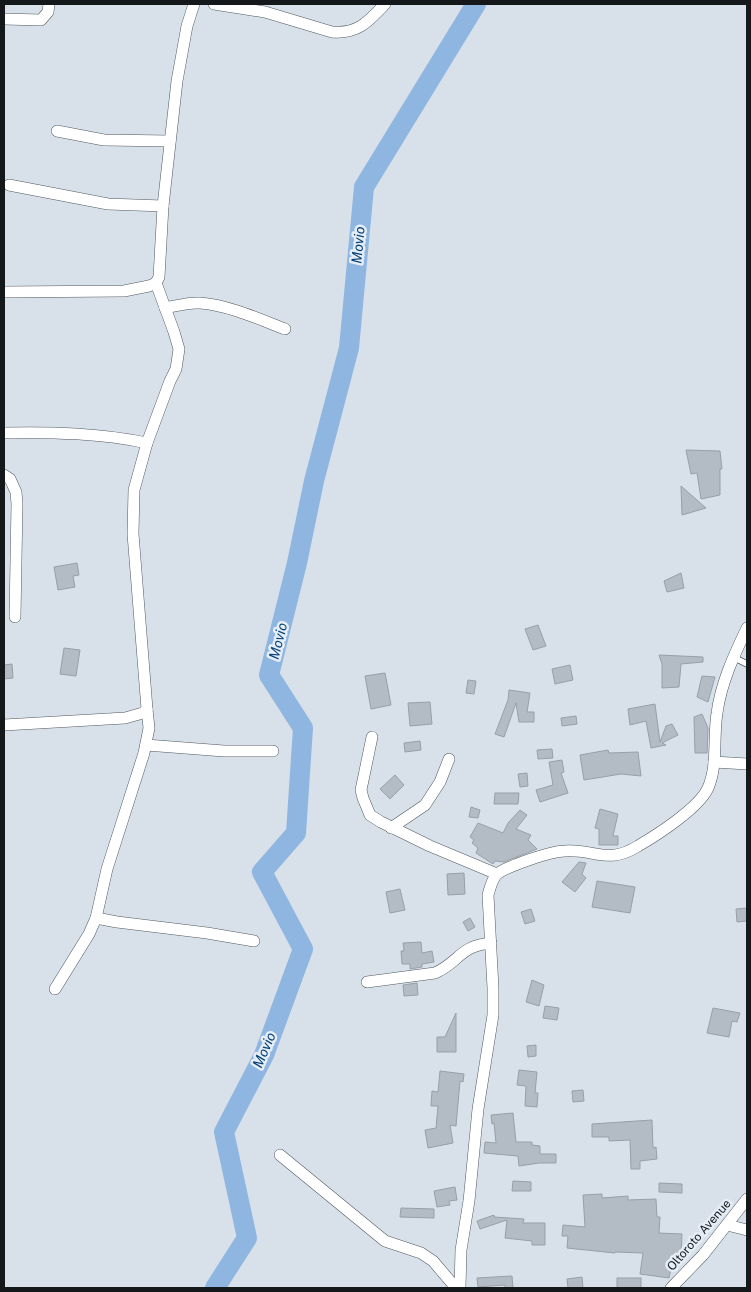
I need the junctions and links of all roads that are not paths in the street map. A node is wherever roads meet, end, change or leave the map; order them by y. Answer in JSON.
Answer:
{"nodes":[{"id":1,"x":49,"y":4,"type":"edge"},
{"id":2,"x":194,"y":4,"type":"edge"},
{"id":3,"x":214,"y":4,"type":"edge"},
{"id":4,"x":385,"y":4,"type":"edge"},
{"id":5,"x":4,"y":19,"type":"edge"},
{"id":6,"x":57,"y":131,"type":"dead end"},
{"id":7,"x":170,"y":141,"type":"junction"},
{"id":8,"x":9,"y":185,"type":"dead end"},
{"id":9,"x":163,"y":206,"type":"junction"},
{"id":10,"x":156,"y":282,"type":"junction"},
{"id":11,"x":4,"y":292,"type":"edge"},
{"id":12,"x":165,"y":308,"type":"junction"},
{"id":13,"x":285,"y":329,"type":"dead end"},
{"id":14,"x":4,"y":433,"type":"edge"},
{"id":15,"x":147,"y":442,"type":"junction"},
{"id":16,"x":4,"y":475,"type":"edge"},
{"id":17,"x":16,"y":617,"type":"dead end"},
{"id":18,"x":747,"y":628,"type":"edge"},
{"id":19,"x":733,"y":656,"type":"junction"},
{"id":20,"x":747,"y":664,"type":"edge"},
{"id":21,"x":147,"y":709,"type":"junction"},
{"id":22,"x":4,"y":725,"type":"edge"},
{"id":23,"x":372,"y":737,"type":"dead end"},
{"id":24,"x":146,"y":745,"type":"junction"},
{"id":25,"x":273,"y":751,"type":"dead end"},
{"id":26,"x":449,"y":759,"type":"dead end"},
{"id":27,"x":714,"y":762,"type":"junction"},
{"id":28,"x":747,"y":764,"type":"edge"},
{"id":29,"x":391,"y":828,"type":"junction"},
{"id":30,"x":497,"y":874,"type":"junction"},
{"id":31,"x":96,"y":918,"type":"junction"},
{"id":32,"x":254,"y":941,"type":"dead end"},
{"id":33,"x":491,"y":943,"type":"junction"},
{"id":34,"x":367,"y":982,"type":"dead end"},
{"id":35,"x":55,"y":989,"type":"dead end"},
{"id":36,"x":280,"y":1154,"type":"dead end"},
{"id":37,"x":747,"y":1199,"type":"edge"},
{"id":38,"x":727,"y":1225,"type":"junction"},
{"id":39,"x":747,"y":1230,"type":"edge"},
{"id":40,"x":456,"y":1288,"type":"edge"},
{"id":41,"x":460,"y":1288,"type":"edge"},
{"id":42,"x":670,"y":1288,"type":"edge"}],
"edges":[{"from":1,"to":5,"type":"street"},
{"from":2,"to":7,"type":"street"},
{"from":3,"to":4,"type":"street"},
{"from":6,"to":7,"type":"street"},
{"from":7,"to":9,"type":"street"},
{"from":8,"to":9,"type":"street"},
{"from":9,"to":10,"type":"street"},
{"from":10,"to":11,"type":"street"},
{"from":10,"to":12,"type":"street"},
{"from":12,"to":13,"type":"street"},
{"from":12,"to":15,"type":"street"},
{"from":14,"to":15,"type":"street"},
{"from":15,"to":21,"type":"street"},
{"from":16,"to":17,"type":"street"},
{"from":18,"to":19,"type":"street"},
{"from":19,"to":20,"type":"lane"},
{"from":19,"to":27,"type":"street"},
{"from":21,"to":22,"type":"street"},
{"from":21,"to":24,"type":"street"},
{"from":23,"to":29,"type":"street"},
{"from":24,"to":25,"type":"street"},
{"from":24,"to":31,"type":"street"},
{"from":26,"to":29,"type":"street"},
{"from":27,"to":28,"type":"street"},
{"from":27,"to":30,"type":"street"},
{"from":29,"to":30,"type":"street"},
{"from":30,"to":33,"type":"street"},
{"from":31,"to":32,"type":"street"},
{"from":31,"to":35,"type":"street"},
{"from":33,"to":34,"type":"street"},
{"from":33,"to":41,"type":"street"},
{"from":36,"to":40,"type":"street"},
{"from":37,"to":38,"type":"street","name":"Oltoroto Avenue"},
{"from":38,"to":39,"type":"street"},
{"from":38,"to":42,"type":"street","name":"Oltoroto Avenue"}]}
